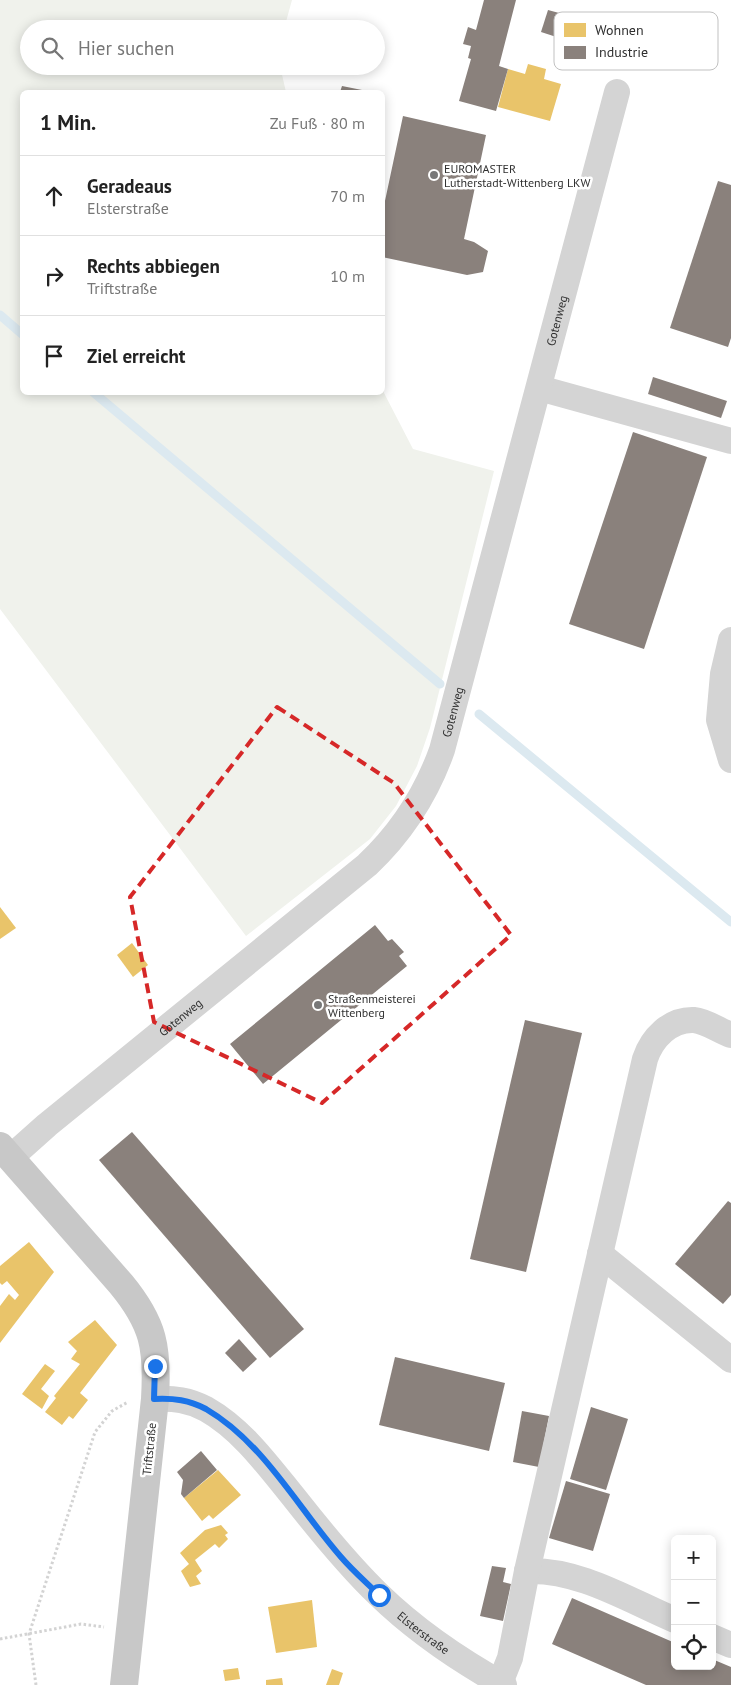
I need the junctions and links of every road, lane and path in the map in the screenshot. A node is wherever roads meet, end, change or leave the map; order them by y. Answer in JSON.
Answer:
{"nodes":[{"id":1,"x":617,"y":92,"type":"dead end"},
{"id":2,"x":539,"y":388,"type":"junction"},
{"id":3,"x":731,"y":441,"type":"edge"},
{"id":4,"x":731,"y":640,"type":"edge"},
{"id":5,"x":731,"y":760,"type":"edge"},
{"id":6,"x":731,"y":1035,"type":"edge"},
{"id":7,"x":5,"y":1152,"type":"edge"},
{"id":8,"x":600,"y":1254,"type":"junction"},
{"id":9,"x":731,"y":1360,"type":"edge"},
{"id":10,"x":154,"y":1399,"type":"junction"},
{"id":11,"x":527,"y":1571,"type":"junction"},
{"id":12,"x":671,"y":1618,"type":"edge"},
{"id":13,"x":129,"y":1629,"type":"junction"},
{"id":14,"x":30,"y":1634,"type":"junction"},
{"id":15,"x":0,"y":1639,"type":"edge"},
{"id":16,"x":716,"y":1639,"type":"edge"},
{"id":17,"x":731,"y":1645,"type":"edge"},
{"id":18,"x":502,"y":1684,"type":"edge"},
{"id":19,"x":36,"y":1685,"type":"edge"},
{"id":20,"x":124,"y":1685,"type":"edge"}],
"edges":[{"from":1,"to":2,"type":"street","name":"Gotenweg"},
{"from":2,"to":3,"type":"street"},
{"from":2,"to":7,"type":"street","name":"Gotenweg"},
{"from":4,"to":5,"type":"street"},
{"from":6,"to":8,"type":"street"},
{"from":7,"to":10,"type":"main road","name":"Triftstraße"},
{"from":8,"to":9,"type":"street"},
{"from":8,"to":11,"type":"street"},
{"from":10,"to":13,"type":"main road","name":"Triftstraße"},
{"from":10,"to":14,"type":"path"},
{"from":10,"to":18,"type":"street","name":"Elsterstraße"},
{"from":11,"to":12,"type":"street"},
{"from":11,"to":18,"type":"street"},
{"from":13,"to":14,"type":"path"},
{"from":13,"to":20,"type":"main road","name":"Triftstraße"},
{"from":14,"to":15,"type":"path"},
{"from":14,"to":19,"type":"path"},
{"from":16,"to":17,"type":"street"}]}
